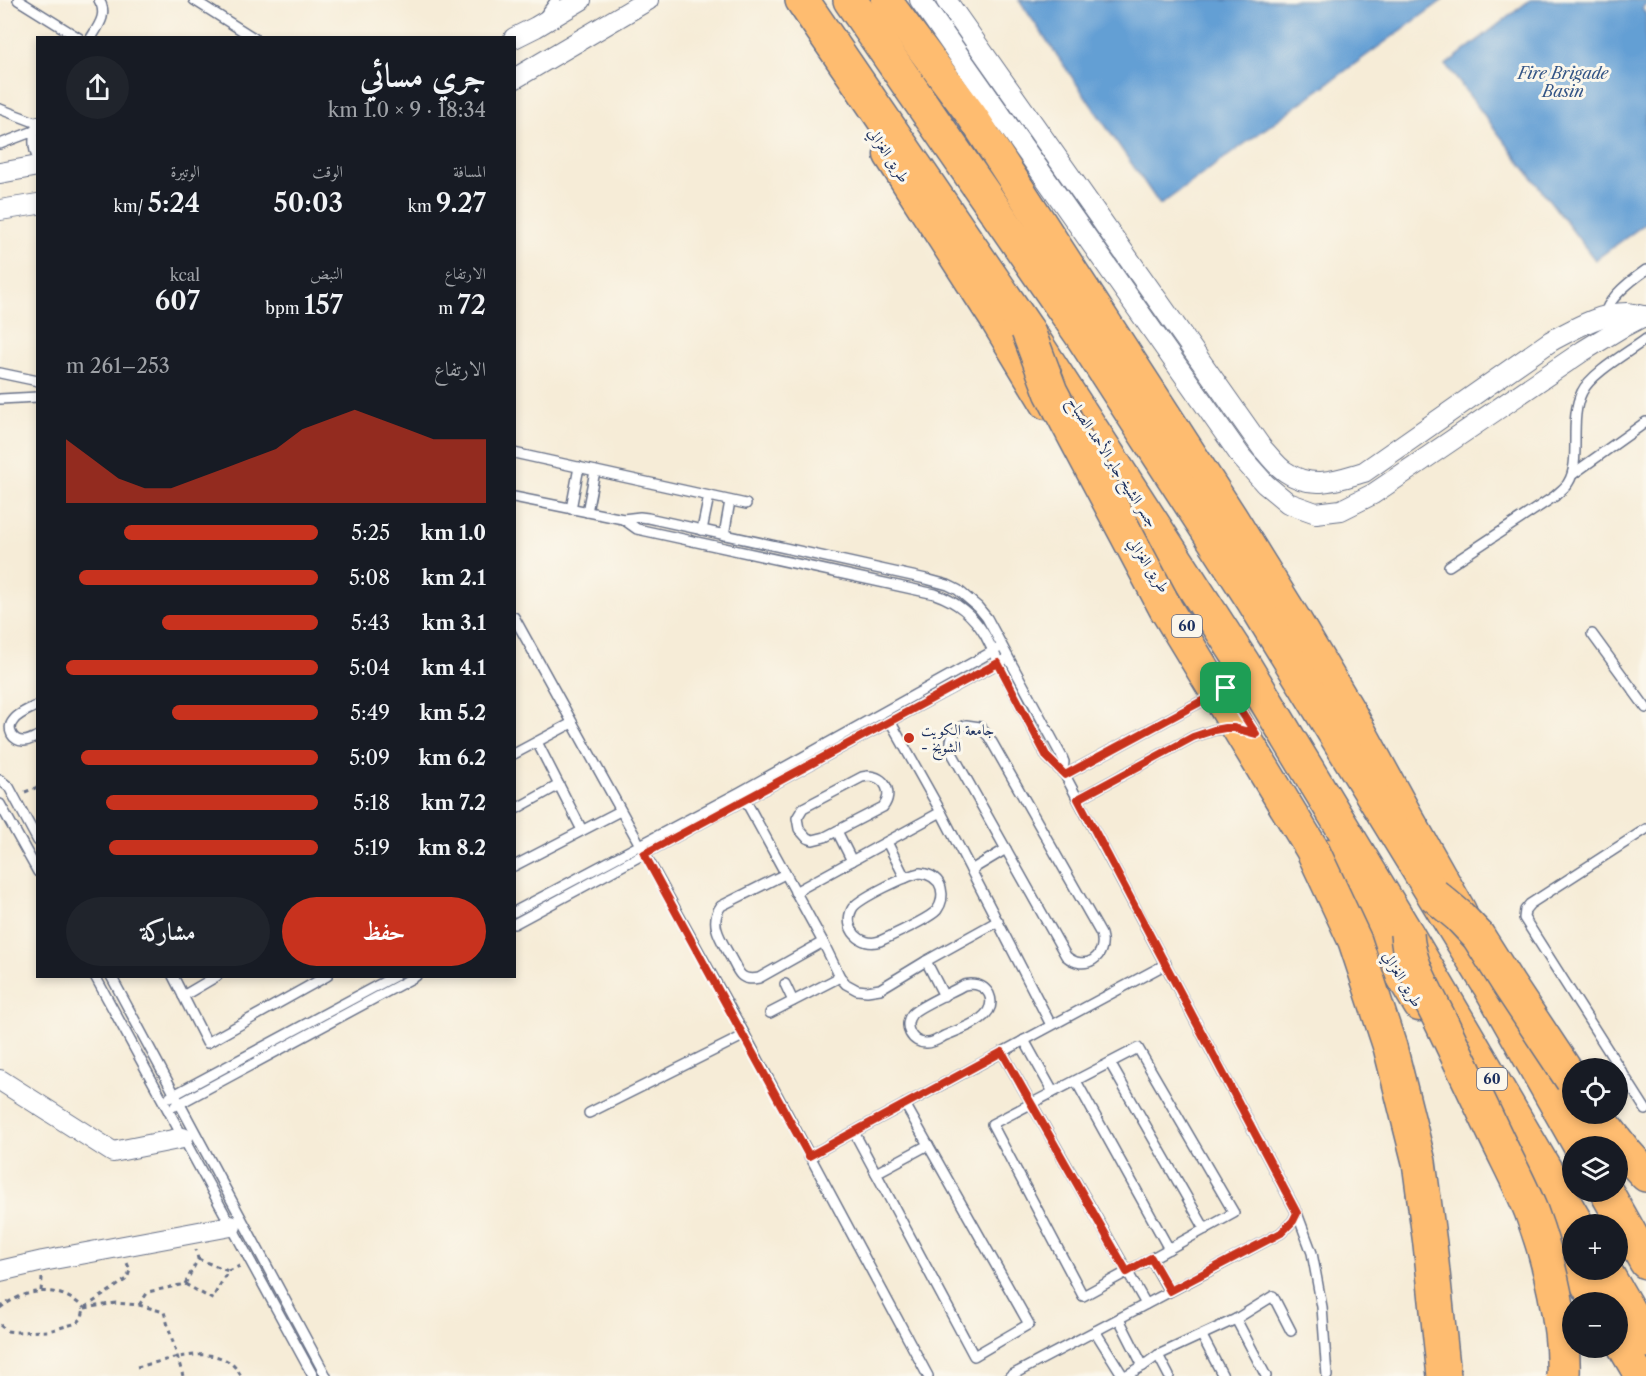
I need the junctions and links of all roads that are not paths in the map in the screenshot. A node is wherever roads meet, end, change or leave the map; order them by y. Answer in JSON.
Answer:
{"nodes":[{"id":1,"x":18,"y":0,"type":"edge"},
{"id":2,"x":99,"y":0,"type":"edge"},
{"id":3,"x":194,"y":0,"type":"edge"},
{"id":4,"x":556,"y":0,"type":"edge"},
{"id":5,"x":580,"y":0,"type":"edge"},
{"id":6,"x":648,"y":0,"type":"edge"},
{"id":7,"x":787,"y":0,"type":"edge"},
{"id":8,"x":802,"y":0,"type":"edge"},
{"id":9,"x":850,"y":0,"type":"edge"},
{"id":10,"x":886,"y":0,"type":"edge"},
{"id":11,"x":920,"y":0,"type":"edge"},
{"id":12,"x":946,"y":0,"type":"edge"},
{"id":13,"x":536,"y":27,"type":"junction"},
{"id":14,"x":244,"y":34,"type":"edge"},
{"id":15,"x":76,"y":36,"type":"edge"},
{"id":16,"x":92,"y":36,"type":"edge"},
{"id":17,"x":516,"y":37,"type":"edge"},
{"id":18,"x":516,"y":78,"type":"edge"},
{"id":19,"x":0,"y":109,"type":"edge"},
{"id":20,"x":36,"y":125,"type":"edge"},
{"id":21,"x":0,"y":144,"type":"edge"},
{"id":22,"x":36,"y":151,"type":"edge"},
{"id":23,"x":36,"y":166,"type":"edge"},
{"id":24,"x":0,"y":173,"type":"edge"},
{"id":25,"x":36,"y":204,"type":"edge"},
{"id":26,"x":0,"y":210,"type":"edge"},
{"id":27,"x":1646,"y":270,"type":"edge"},
{"id":28,"x":1645,"y":316,"type":"edge"},
{"id":29,"x":1607,"y":326,"type":"junction"},
{"id":30,"x":1028,"y":331,"type":"junction"},
{"id":31,"x":1646,"y":339,"type":"edge"},
{"id":32,"x":0,"y":373,"type":"edge"},
{"id":33,"x":36,"y":381,"type":"edge"},
{"id":34,"x":36,"y":397,"type":"edge"},
{"id":35,"x":0,"y":399,"type":"edge"},
{"id":36,"x":1646,"y":422,"type":"edge"},
{"id":37,"x":516,"y":453,"type":"edge"},
{"id":38,"x":579,"y":467,"type":"junction"},
{"id":39,"x":595,"y":471,"type":"junction"},
{"id":40,"x":1573,"y":474,"type":"junction"},
{"id":41,"x":709,"y":496,"type":"junction"},
{"id":42,"x":516,"y":497,"type":"edge"},
{"id":43,"x":730,"y":501,"type":"junction"},
{"id":44,"x":746,"y":504,"type":"dead end"},
{"id":45,"x":571,"y":508,"type":"junction"},
{"id":46,"x":587,"y":512,"type":"junction"},
{"id":47,"x":623,"y":519,"type":"junction"},
{"id":48,"x":702,"y":530,"type":"junction"},
{"id":49,"x":724,"y":535,"type":"junction"},
{"id":50,"x":1449,"y":566,"type":"dead end"},
{"id":51,"x":1592,"y":634,"type":"dead end"},
{"id":52,"x":519,"y":637,"type":"edge"},
{"id":53,"x":1002,"y":646,"type":"junction"},
{"id":54,"x":992,"y":651,"type":"junction"},
{"id":55,"x":1008,"y":658,"type":"junction"},
{"id":56,"x":998,"y":663,"type":"junction"},
{"id":57,"x":1226,"y":688,"type":"junction"},
{"id":58,"x":36,"y":706,"type":"edge"},
{"id":59,"x":1646,"y":708,"type":"edge"},
{"id":60,"x":890,"y":721,"type":"junction"},
{"id":61,"x":572,"y":723,"type":"junction"},
{"id":62,"x":1256,"y":734,"type":"junction"},
{"id":63,"x":36,"y":737,"type":"edge"},
{"id":64,"x":537,"y":742,"type":"junction"},
{"id":65,"x":516,"y":753,"type":"edge"},
{"id":66,"x":1064,"y":773,"type":"junction"},
{"id":67,"x":0,"y":780,"type":"edge"},
{"id":68,"x":559,"y":785,"type":"junction"},
{"id":69,"x":743,"y":795,"type":"junction"},
{"id":70,"x":1078,"y":799,"type":"junction"},
{"id":71,"x":0,"y":804,"type":"edge"},
{"id":72,"x":516,"y":809,"type":"edge"},
{"id":73,"x":620,"y":811,"type":"junction"},
{"id":74,"x":941,"y":812,"type":"junction"},
{"id":75,"x":1646,"y":829,"type":"edge"},
{"id":76,"x":582,"y":831,"type":"junction"},
{"id":77,"x":837,"y":831,"type":"junction"},
{"id":78,"x":36,"y":837,"type":"edge"},
{"id":79,"x":887,"y":842,"type":"junction"},
{"id":80,"x":1006,"y":849,"type":"junction"},
{"id":81,"x":642,"y":850,"type":"junction"},
{"id":82,"x":852,"y":861,"type":"junction"},
{"id":83,"x":516,"y":865,"type":"edge"},
{"id":84,"x":36,"y":868,"type":"edge"},
{"id":85,"x":971,"y":870,"type":"junction"},
{"id":86,"x":785,"y":874,"type":"junction"},
{"id":87,"x":905,"y":878,"type":"junction"},
{"id":88,"x":795,"y":892,"type":"junction"},
{"id":89,"x":1434,"y":895,"type":"junction"},
{"id":90,"x":516,"y":911,"type":"edge"},
{"id":91,"x":998,"y":921,"type":"junction"},
{"id":92,"x":516,"y":923,"type":"edge"},
{"id":93,"x":1407,"y":934,"type":"junction"},
{"id":94,"x":823,"y":942,"type":"junction"},
{"id":95,"x":926,"y":961,"type":"junction"},
{"id":96,"x":1166,"y":964,"type":"junction"},
{"id":97,"x":840,"y":977,"type":"junction"},
{"id":98,"x":96,"y":978,"type":"edge"},
{"id":99,"x":112,"y":978,"type":"edge"},
{"id":100,"x":174,"y":978,"type":"edge"},
{"id":101,"x":214,"y":978,"type":"edge"},
{"id":102,"x":323,"y":978,"type":"edge"},
{"id":103,"x":389,"y":978,"type":"edge"},
{"id":104,"x":412,"y":978,"type":"edge"},
{"id":105,"x":785,"y":984,"type":"dead end"},
{"id":106,"x":183,"y":996,"type":"junction"},
{"id":107,"x":944,"y":996,"type":"junction"},
{"id":108,"x":793,"y":1001,"type":"junction"},
{"id":109,"x":770,"y":1013,"type":"dead end"},
{"id":110,"x":1052,"y":1025,"type":"junction"},
{"id":111,"x":745,"y":1035,"type":"junction"},
{"id":112,"x":1024,"y":1040,"type":"junction"},
{"id":113,"x":1002,"y":1052,"type":"junction"},
{"id":114,"x":1110,"y":1063,"type":"junction"},
{"id":115,"x":1562,"y":1065,"type":"edge"},
{"id":116,"x":0,"y":1080,"type":"edge"},
{"id":117,"x":1076,"y":1081,"type":"junction"},
{"id":118,"x":1562,"y":1086,"type":"edge"},
{"id":119,"x":1053,"y":1092,"type":"junction"},
{"id":120,"x":177,"y":1099,"type":"junction"},
{"id":121,"x":905,"y":1104,"type":"junction"},
{"id":122,"x":1031,"y":1104,"type":"junction"},
{"id":123,"x":165,"y":1105,"type":"junction"},
{"id":124,"x":1646,"y":1110,"type":"edge"},
{"id":125,"x":589,"y":1113,"type":"dead end"},
{"id":126,"x":1603,"y":1124,"type":"edge"},
{"id":127,"x":854,"y":1132,"type":"junction"},
{"id":128,"x":1574,"y":1136,"type":"edge"},
{"id":129,"x":183,"y":1138,"type":"junction"},
{"id":130,"x":928,"y":1145,"type":"junction"},
{"id":131,"x":809,"y":1156,"type":"junction"},
{"id":132,"x":876,"y":1173,"type":"junction"},
{"id":133,"x":1646,"y":1175,"type":"edge"},
{"id":134,"x":1628,"y":1201,"type":"edge"},
{"id":135,"x":1612,"y":1202,"type":"edge"},
{"id":136,"x":1297,"y":1213,"type":"junction"},
{"id":137,"x":1571,"y":1214,"type":"edge"},
{"id":138,"x":231,"y":1226,"type":"junction"},
{"id":139,"x":1205,"y":1229,"type":"junction"},
{"id":140,"x":1646,"y":1233,"type":"edge"},
{"id":141,"x":1562,"y":1245,"type":"edge"},
{"id":142,"x":1169,"y":1249,"type":"junction"},
{"id":143,"x":1151,"y":1258,"type":"junction"},
{"id":144,"x":1646,"y":1262,"type":"edge"},
{"id":145,"x":0,"y":1271,"type":"edge"},
{"id":146,"x":1127,"y":1272,"type":"junction"},
{"id":147,"x":1610,"y":1280,"type":"edge"},
{"id":148,"x":1170,"y":1291,"type":"junction"},
{"id":149,"x":1146,"y":1304,"type":"junction"},
{"id":150,"x":1119,"y":1318,"type":"junction"},
{"id":151,"x":1236,"y":1319,"type":"junction"},
{"id":152,"x":1095,"y":1331,"type":"junction"},
{"id":153,"x":1292,"y":1331,"type":"dead end"},
{"id":154,"x":1202,"y":1336,"type":"junction"},
{"id":155,"x":1646,"y":1341,"type":"edge"},
{"id":156,"x":1158,"y":1355,"type":"junction"},
{"id":157,"x":1628,"y":1356,"type":"edge"},
{"id":158,"x":1143,"y":1366,"type":"junction"},
{"id":159,"x":313,"y":1376,"type":"edge"},
{"id":160,"x":326,"y":1376,"type":"edge"},
{"id":161,"x":928,"y":1376,"type":"edge"},
{"id":162,"x":1010,"y":1376,"type":"edge"},
{"id":163,"x":1124,"y":1376,"type":"edge"},
{"id":164,"x":1169,"y":1376,"type":"edge"},
{"id":165,"x":1223,"y":1376,"type":"edge"},
{"id":166,"x":1266,"y":1376,"type":"edge"},
{"id":167,"x":1326,"y":1376,"type":"edge"},
{"id":168,"x":1444,"y":1376,"type":"edge"},
{"id":169,"x":1563,"y":1376,"type":"edge"},
{"id":170,"x":1640,"y":1376,"type":"edge"}],
"edges":[{"from":1,"to":15,"type":"lane"},
{"from":2,"to":16,"type":"lane"},
{"from":3,"to":14,"type":"lane"},
{"from":4,"to":13,"type":"lane"},
{"from":5,"to":13,"type":"street"},
{"from":6,"to":18,"type":"street"},
{"from":7,"to":57,"type":"main road","name":"طريق الغزالي","number":"60"},
{"from":8,"to":30,"type":"highway","name":"جسر الشيخ جابر الأحمد الصباح","number":"60"},
{"from":9,"to":89,"type":"highway"},
{"from":10,"to":118,"type":"main road"},
{"from":11,"to":29,"type":"street"},
{"from":12,"to":29,"type":"street"},
{"from":13,"to":17,"type":"street"},
{"from":19,"to":20,"type":"lane"},
{"from":20,"to":21,"type":"lane"},
{"from":20,"to":22,"type":"lane"},
{"from":23,"to":24,"type":"street"},
{"from":25,"to":26,"type":"street"},
{"from":27,"to":29,"type":"lane"},
{"from":28,"to":29,"type":"street"},
{"from":30,"to":93,"type":"highway","name":"جسر الشيخ جابر الأحمد الصباح","number":"60","bridge":true},
{"from":30,"to":168,"type":"highway","bridge":true},
{"from":31,"to":40,"type":"lane"},
{"from":32,"to":33,"type":"lane"},
{"from":34,"to":35,"type":"lane"},
{"from":36,"to":40,"type":"lane"},
{"from":37,"to":38,"type":"lane"},
{"from":38,"to":39,"type":"lane"},
{"from":38,"to":45,"type":"lane"},
{"from":39,"to":41,"type":"lane"},
{"from":39,"to":46,"type":"lane"},
{"from":40,"to":50,"type":"lane"},
{"from":41,"to":43,"type":"lane"},
{"from":41,"to":48,"type":"lane"},
{"from":42,"to":45,"type":"lane"},
{"from":43,"to":44,"type":"lane"},
{"from":43,"to":49,"type":"lane"},
{"from":45,"to":46,"type":"lane"},
{"from":46,"to":47,"type":"lane"},
{"from":47,"to":48,"type":"lane"},
{"from":47,"to":54,"type":"lane"},
{"from":48,"to":49,"type":"lane"},
{"from":49,"to":53,"type":"lane"},
{"from":51,"to":59,"type":"lane"},
{"from":52,"to":61,"type":"lane"},
{"from":53,"to":54,"type":"lane"},
{"from":53,"to":55,"type":"lane"},
{"from":54,"to":56,"type":"lane"},
{"from":54,"to":69,"type":"lane"},
{"from":55,"to":56,"type":"lane"},
{"from":55,"to":66,"type":"lane"},
{"from":56,"to":60,"type":"lane"},
{"from":56,"to":66,"type":"lane"},
{"from":57,"to":62,"type":"main road","name":"طريق الغزالي","number":"60"},
{"from":57,"to":66,"type":"lane"},
{"from":58,"to":63,"type":"lane"},
{"from":60,"to":69,"type":"lane"},
{"from":60,"to":74,"type":"lane"},
{"from":61,"to":64,"type":"lane"},
{"from":61,"to":73,"type":"lane"},
{"from":62,"to":70,"type":"lane"},
{"from":62,"to":141,"type":"main road","name":"طريق الغزالي","number":"60"},
{"from":64,"to":65,"type":"lane"},
{"from":64,"to":68,"type":"lane"},
{"from":66,"to":70,"type":"lane"},
{"from":67,"to":78,"type":"lane"},
{"from":68,"to":72,"type":"lane"},
{"from":68,"to":76,"type":"lane"},
{"from":69,"to":81,"type":"lane"},
{"from":69,"to":86,"type":"lane"},
{"from":70,"to":96,"type":"lane"},
{"from":71,"to":84,"type":"lane"},
{"from":73,"to":76,"type":"lane"},
{"from":73,"to":81,"type":"lane"},
{"from":74,"to":79,"type":"lane"},
{"from":74,"to":85,"type":"lane"},
{"from":75,"to":124,"type":"lane"},
{"from":76,"to":83,"type":"lane"},
{"from":77,"to":77,"type":"lane"},
{"from":77,"to":82,"type":"lane"},
{"from":79,"to":82,"type":"lane"},
{"from":79,"to":87,"type":"lane"},
{"from":80,"to":80,"type":"lane"},
{"from":80,"to":85,"type":"lane"},
{"from":81,"to":90,"type":"lane"},
{"from":81,"to":92,"type":"lane"},
{"from":81,"to":111,"type":"lane"},
{"from":82,"to":88,"type":"lane"},
{"from":85,"to":91,"type":"lane"},
{"from":86,"to":88,"type":"lane"},
{"from":86,"to":94,"type":"lane"},
{"from":87,"to":87,"type":"lane"},
{"from":88,"to":94,"type":"lane"},
{"from":89,"to":115,"type":"highway","bridge":true},
{"from":89,"to":128,"type":"highway"},
{"from":91,"to":95,"type":"lane"},
{"from":91,"to":110,"type":"lane"},
{"from":93,"to":137,"type":"highway","name":"طريق الغزالي","number":"60"},
{"from":93,"to":169,"type":"highway","bridge":true},
{"from":94,"to":97,"type":"lane"},
{"from":95,"to":97,"type":"lane"},
{"from":95,"to":107,"type":"lane"},
{"from":96,"to":110,"type":"lane"},
{"from":96,"to":136,"type":"lane"},
{"from":97,"to":108,"type":"lane"},
{"from":98,"to":123,"type":"lane"},
{"from":99,"to":120,"type":"lane"},
{"from":100,"to":106,"type":"lane"},
{"from":101,"to":106,"type":"lane"},
{"from":102,"to":106,"type":"lane"},
{"from":103,"to":120,"type":"lane"},
{"from":104,"to":120,"type":"lane"},
{"from":105,"to":108,"type":"lane"},
{"from":107,"to":107,"type":"lane"},
{"from":108,"to":109,"type":"lane"},
{"from":110,"to":112,"type":"lane"},
{"from":111,"to":125,"type":"lane"},
{"from":111,"to":131,"type":"lane"},
{"from":112,"to":113,"type":"lane"},
{"from":112,"to":119,"type":"lane"},
{"from":113,"to":121,"type":"lane"},
{"from":113,"to":122,"type":"lane"},
{"from":114,"to":117,"type":"lane"},
{"from":114,"to":139,"type":"lane"},
{"from":114,"to":139,"type":"lane"},
{"from":116,"to":129,"type":"street"},
{"from":117,"to":119,"type":"lane"},
{"from":117,"to":142,"type":"lane"},
{"from":119,"to":122,"type":"lane"},
{"from":120,"to":123,"type":"lane"},
{"from":120,"to":160,"type":"lane"},
{"from":121,"to":127,"type":"lane"},
{"from":121,"to":130,"type":"lane"},
{"from":122,"to":146,"type":"lane"},
{"from":122,"to":146,"type":"lane"},
{"from":123,"to":129,"type":"lane"},
{"from":126,"to":133,"type":"highway"},
{"from":127,"to":131,"type":"lane"},
{"from":127,"to":132,"type":"lane"},
{"from":129,"to":138,"type":"lane"},
{"from":130,"to":132,"type":"lane"},
{"from":130,"to":132,"type":"lane"},
{"from":131,"to":161,"type":"lane"},
{"from":134,"to":140,"type":"main road"},
{"from":135,"to":144,"type":"highway"},
{"from":136,"to":148,"type":"lane"},
{"from":136,"to":167,"type":"lane"},
{"from":138,"to":145,"type":"street"},
{"from":138,"to":159,"type":"lane"},
{"from":139,"to":142,"type":"lane"},
{"from":142,"to":143,"type":"lane"},
{"from":143,"to":146,"type":"lane"},
{"from":143,"to":148,"type":"lane"},
{"from":146,"to":149,"type":"lane"},
{"from":147,"to":155,"type":"highway"},
{"from":148,"to":149,"type":"lane"},
{"from":149,"to":150,"type":"lane"},
{"from":150,"to":152,"type":"lane"},
{"from":150,"to":158,"type":"lane"},
{"from":151,"to":153,"type":"lane"},
{"from":151,"to":154,"type":"lane"},
{"from":151,"to":166,"type":"lane"},
{"from":152,"to":162,"type":"lane"},
{"from":152,"to":163,"type":"lane"},
{"from":154,"to":156,"type":"lane"},
{"from":154,"to":165,"type":"lane"},
{"from":156,"to":158,"type":"lane"},
{"from":156,"to":164,"type":"lane"},
{"from":157,"to":170,"type":"main road"},
{"from":158,"to":163,"type":"lane"}]}
